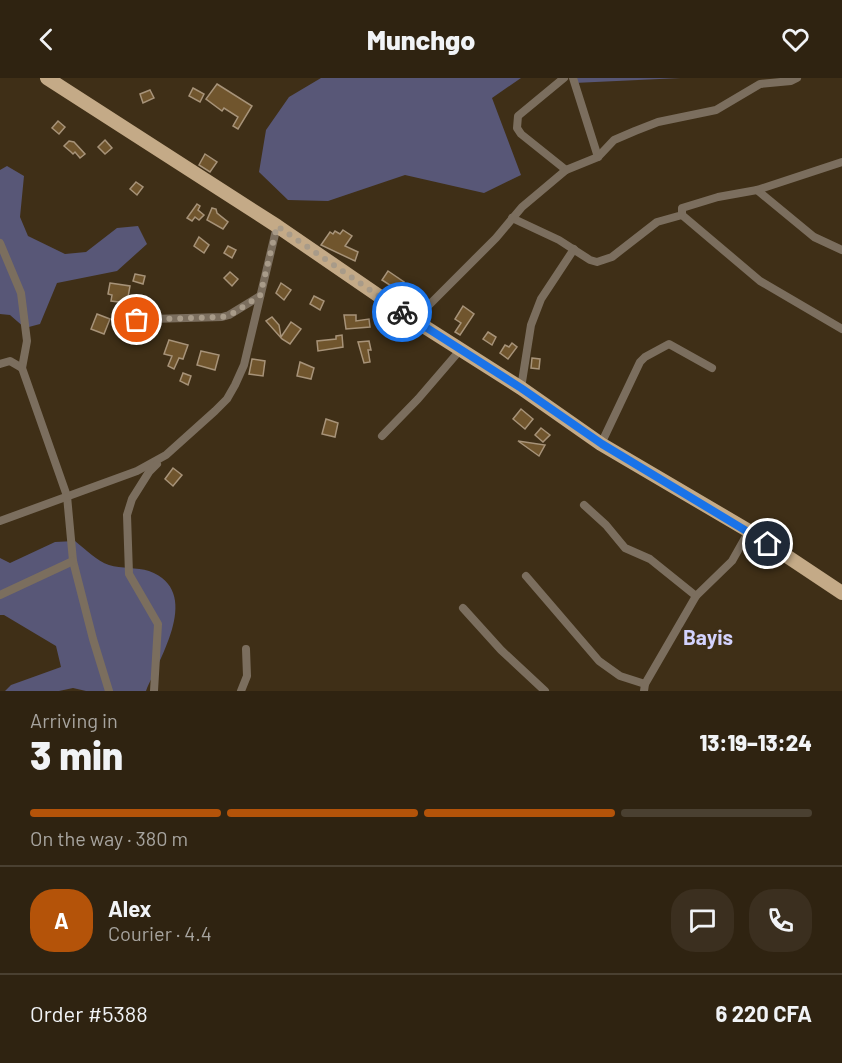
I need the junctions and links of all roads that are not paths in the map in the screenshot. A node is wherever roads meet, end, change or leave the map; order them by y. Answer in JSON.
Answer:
{"nodes":[{"id":1,"x":47,"y":78,"type":"edge"},
{"id":2,"x":564,"y":78,"type":"edge"},
{"id":3,"x":573,"y":78,"type":"edge"},
{"id":4,"x":793,"y":79,"type":"edge"},
{"id":5,"x":598,"y":157,"type":"junction"},
{"id":6,"x":842,"y":162,"type":"edge"},
{"id":7,"x":566,"y":170,"type":"junction"},
{"id":8,"x":757,"y":190,"type":"junction"},
{"id":9,"x":682,"y":215,"type":"junction"},
{"id":10,"x":512,"y":219,"type":"junction"},
{"id":11,"x":277,"y":226,"type":"junction"},
{"id":12,"x":0,"y":243,"type":"edge"},
{"id":13,"x":574,"y":249,"type":"junction"},
{"id":14,"x":842,"y":250,"type":"edge"},
{"id":15,"x":260,"y":296,"type":"junction"},
{"id":16,"x":414,"y":320,"type":"junction"},
{"id":17,"x":116,"y":321,"type":"dead end"},
{"id":18,"x":842,"y":329,"type":"edge"},
{"id":19,"x":461,"y":349,"type":"junction"},
{"id":20,"x":0,"y":364,"type":"edge"},
{"id":21,"x":22,"y":368,"type":"junction"},
{"id":22,"x":712,"y":368,"type":"dead end"},
{"id":23,"x":521,"y":388,"type":"junction"},
{"id":24,"x":382,"y":436,"type":"dead end"},
{"id":25,"x":602,"y":444,"type":"junction"},
{"id":26,"x":166,"y":455,"type":"junction"},
{"id":27,"x":67,"y":496,"type":"junction"},
{"id":28,"x":584,"y":505,"type":"dead end"},
{"id":29,"x":0,"y":521,"type":"edge"},
{"id":30,"x":749,"y":531,"type":"junction"},
{"id":31,"x":73,"y":561,"type":"junction"},
{"id":32,"x":526,"y":576,"type":"dead end"},
{"id":33,"x":842,"y":593,"type":"edge"},
{"id":34,"x":0,"y":595,"type":"edge"},
{"id":35,"x":696,"y":596,"type":"junction"},
{"id":36,"x":463,"y":608,"type":"dead end"},
{"id":37,"x":246,"y":649,"type":"dead end"},
{"id":38,"x":645,"y":688,"type":"edge"},
{"id":39,"x":106,"y":689,"type":"edge"},
{"id":40,"x":154,"y":691,"type":"edge"},
{"id":41,"x":241,"y":691,"type":"edge"},
{"id":42,"x":545,"y":691,"type":"edge"}],
"edges":[{"from":1,"to":11,"type":"main road"},
{"from":2,"to":7,"type":"street"},
{"from":3,"to":5,"type":"street"},
{"from":4,"to":5,"type":"street"},
{"from":5,"to":7,"type":"street"},
{"from":6,"to":8,"type":"street"},
{"from":7,"to":10,"type":"street"},
{"from":8,"to":9,"type":"street"},
{"from":8,"to":14,"type":"street"},
{"from":9,"to":13,"type":"street"},
{"from":9,"to":18,"type":"street"},
{"from":10,"to":13,"type":"street"},
{"from":10,"to":16,"type":"street"},
{"from":11,"to":15,"type":"street"},
{"from":11,"to":16,"type":"main road"},
{"from":12,"to":21,"type":"street"},
{"from":13,"to":23,"type":"street"},
{"from":15,"to":17,"type":"street"},
{"from":15,"to":26,"type":"street"},
{"from":16,"to":19,"type":"main road"},
{"from":19,"to":23,"type":"main road"},
{"from":19,"to":24,"type":"street"},
{"from":20,"to":21,"type":"street"},
{"from":21,"to":27,"type":"street"},
{"from":22,"to":25,"type":"street"},
{"from":23,"to":25,"type":"main road"},
{"from":25,"to":30,"type":"main road"},
{"from":26,"to":27,"type":"street"},
{"from":26,"to":40,"type":"street"},
{"from":27,"to":29,"type":"street"},
{"from":27,"to":31,"type":"street"},
{"from":28,"to":35,"type":"street"},
{"from":30,"to":33,"type":"main road"},
{"from":30,"to":35,"type":"street"},
{"from":31,"to":34,"type":"street"},
{"from":31,"to":39,"type":"street"},
{"from":32,"to":38,"type":"street"},
{"from":35,"to":38,"type":"street"},
{"from":36,"to":42,"type":"street"},
{"from":37,"to":41,"type":"street"}]}
